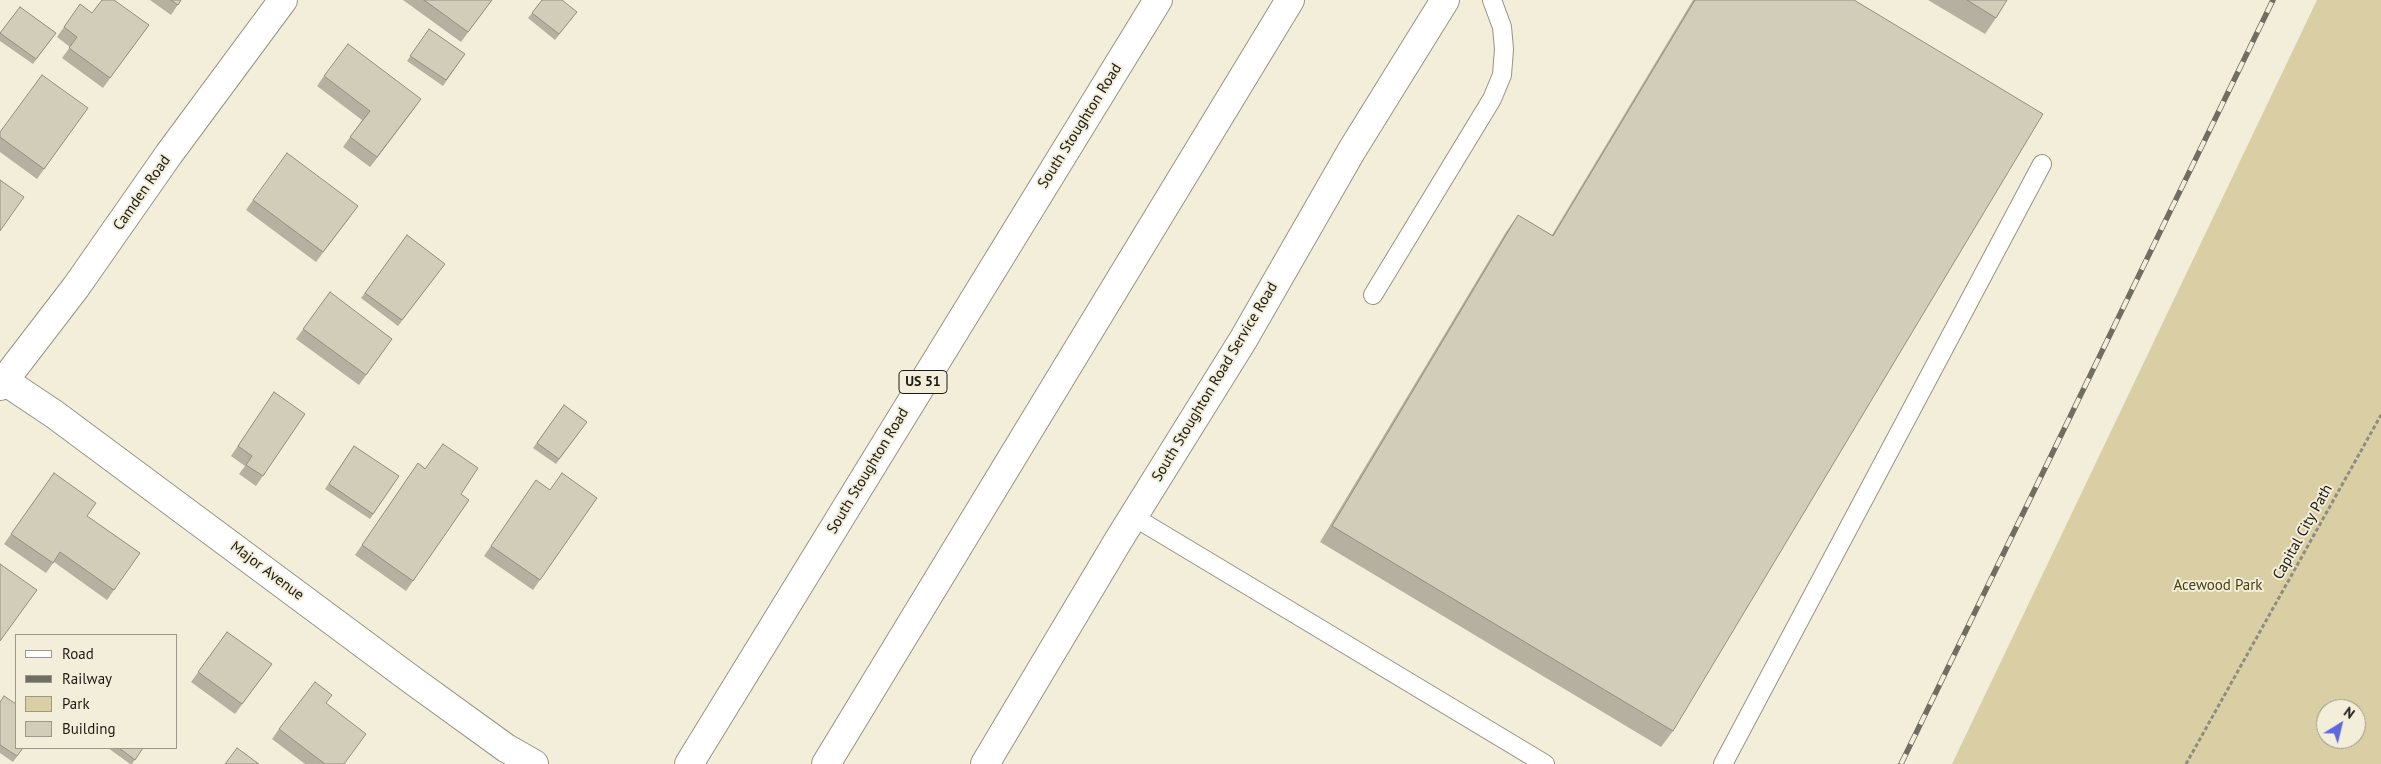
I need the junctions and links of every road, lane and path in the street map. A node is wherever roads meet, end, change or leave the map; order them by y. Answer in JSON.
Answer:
{"nodes":[{"id":1,"x":283,"y":0,"type":"edge"},
{"id":2,"x":1158,"y":0,"type":"edge"},
{"id":3,"x":1290,"y":0,"type":"edge"},
{"id":4,"x":1445,"y":0,"type":"edge"},
{"id":5,"x":1492,"y":0,"type":"edge"},
{"id":6,"x":2042,"y":164,"type":"dead end"},
{"id":7,"x":1373,"y":295,"type":"dead end"},
{"id":8,"x":1,"y":382,"type":"edge"},
{"id":9,"x":2381,"y":415,"type":"edge"},
{"id":10,"x":1134,"y":516,"type":"junction"},
{"id":11,"x":534,"y":764,"type":"edge"},
{"id":12,"x":689,"y":764,"type":"edge"},
{"id":13,"x":826,"y":764,"type":"edge"},
{"id":14,"x":985,"y":764,"type":"edge"},
{"id":15,"x":1545,"y":764,"type":"edge"},
{"id":16,"x":1723,"y":764,"type":"edge"},
{"id":17,"x":2186,"y":764,"type":"edge"}],
"edges":[{"from":1,"to":8,"type":"street","name":"Camden Road"},
{"from":2,"to":12,"type":"street","name":"South Stoughton Road","number":"US 51"},
{"from":3,"to":13,"type":"street"},
{"from":4,"to":10,"type":"street","name":"South Stoughton Road Service Road"},
{"from":5,"to":7,"type":"lane"},
{"from":6,"to":16,"type":"lane"},
{"from":8,"to":11,"type":"street","name":"Major Avenue"},
{"from":9,"to":17,"type":"path","name":"Capital City Path"},
{"from":10,"to":14,"type":"street","name":"South Stoughton Road Service Road"},
{"from":10,"to":15,"type":"lane"}]}
